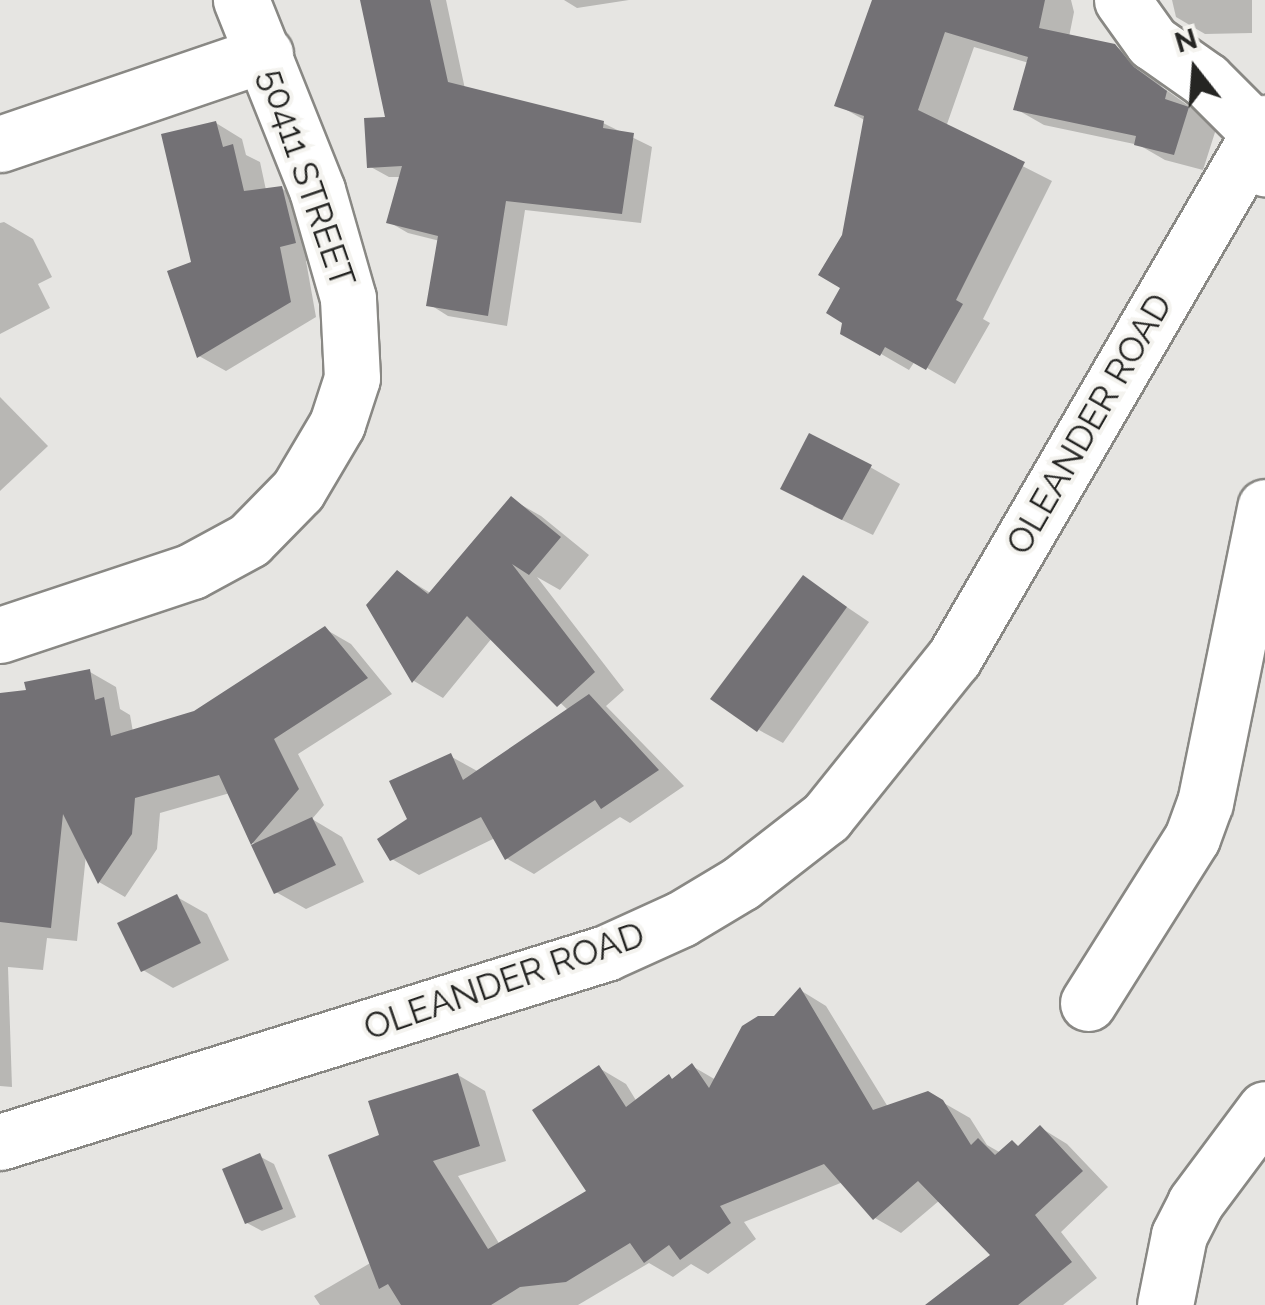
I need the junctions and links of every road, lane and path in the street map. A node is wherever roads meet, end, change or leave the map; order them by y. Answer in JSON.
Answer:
{"nodes":[{"id":1,"x":241,"y":0,"type":"edge"},
{"id":2,"x":1122,"y":0,"type":"edge"},
{"id":3,"x":265,"y":54,"type":"junction"},
{"id":4,"x":1263,"y":141,"type":"edge"},
{"id":5,"x":0,"y":144,"type":"edge"},
{"id":6,"x":1265,"y":507,"type":"edge"},
{"id":7,"x":0,"y":635,"type":"edge"},
{"id":8,"x":1088,"y":1003,"type":"dead end"},
{"id":9,"x":1265,"y":1109,"type":"edge"},
{"id":10,"x":0,"y":1142,"type":"edge"},
{"id":11,"x":1165,"y":1305,"type":"edge"}],
"edges":[{"from":1,"to":3,"type":"street","name":"50411 STREET"},
{"from":2,"to":4,"type":"street"},
{"from":3,"to":5,"type":"street"},
{"from":3,"to":7,"type":"street","name":"50411 STREET"},
{"from":4,"to":10,"type":"street","name":"OLEANDER ROAD"},
{"from":6,"to":8,"type":"street"},
{"from":9,"to":11,"type":"street"}]}
